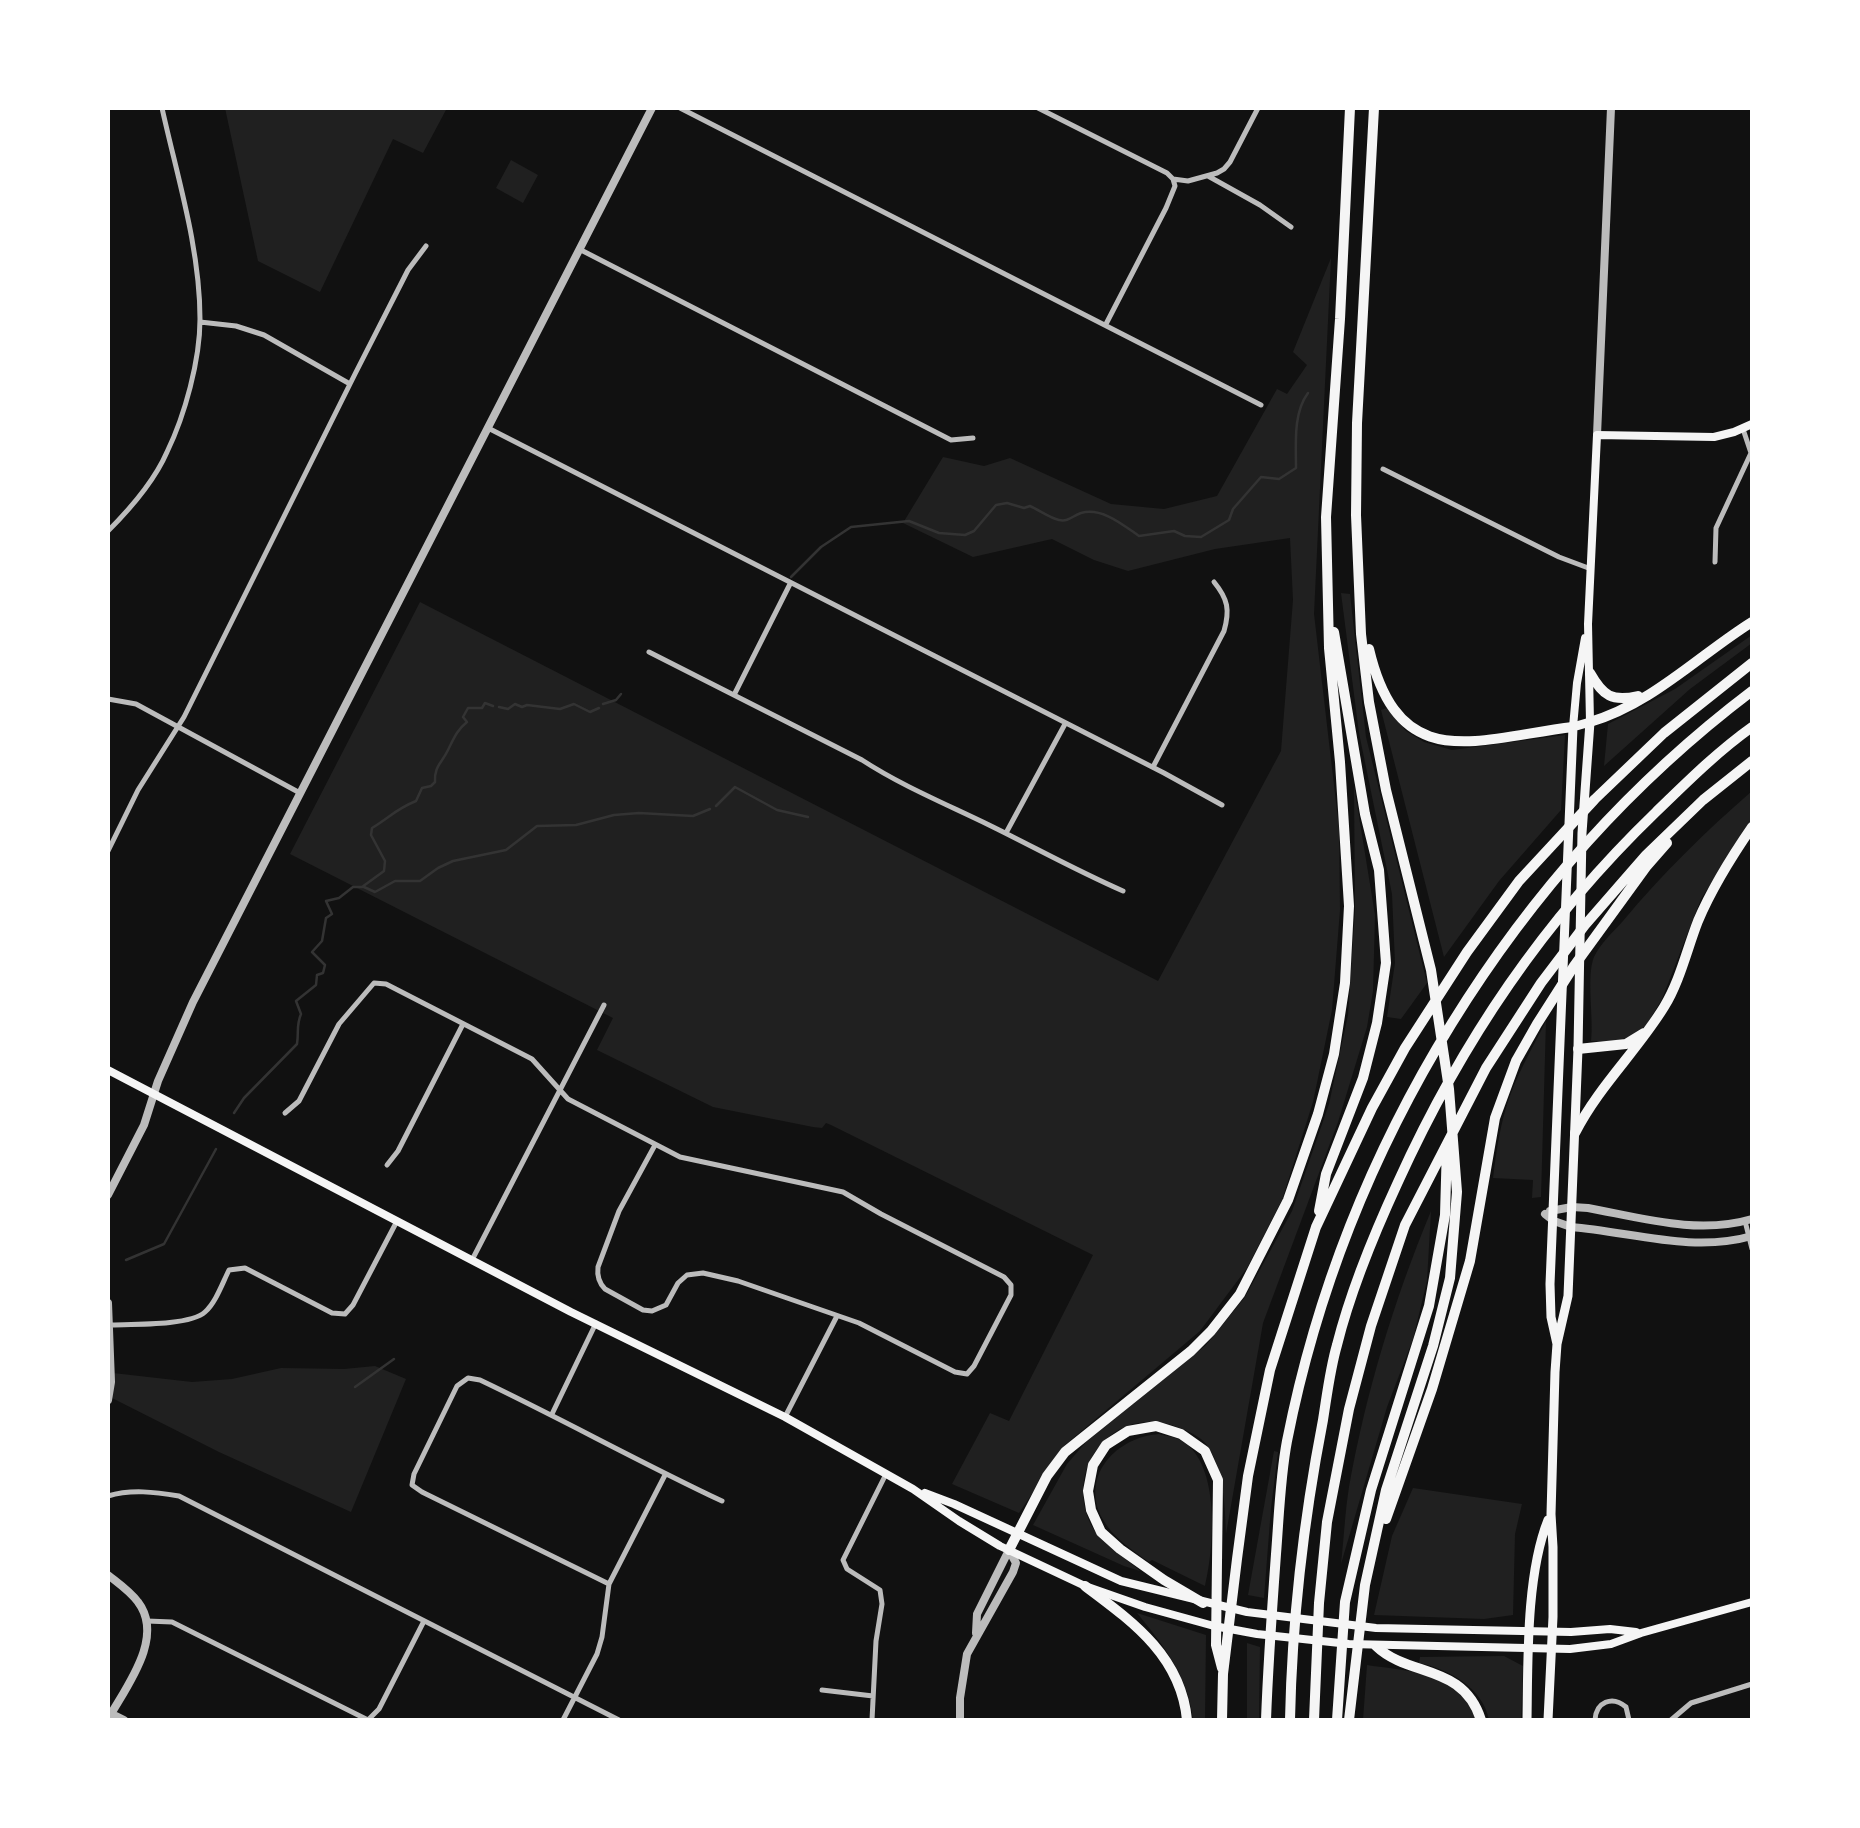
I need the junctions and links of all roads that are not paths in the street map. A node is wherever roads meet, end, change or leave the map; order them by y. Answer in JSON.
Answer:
{"nodes":[{"id":1,"x":162,"y":108,"type":"edge"},
{"id":2,"x":652,"y":108,"type":"edge"},
{"id":3,"x":680,"y":108,"type":"edge"},
{"id":4,"x":1038,"y":108,"type":"edge"},
{"id":5,"x":1258,"y":108,"type":"edge"},
{"id":6,"x":1350,"y":108,"type":"edge"},
{"id":7,"x":1374,"y":108,"type":"edge"},
{"id":8,"x":1611,"y":108,"type":"edge"},
{"id":9,"x":1208,"y":176,"type":"junction"},
{"id":10,"x":1173,"y":178,"type":"junction"},
{"id":11,"x":1291,"y":226,"type":"dead end"},
{"id":12,"x":426,"y":246,"type":"dead end"},
{"id":13,"x":579,"y":249,"type":"junction"},
{"id":14,"x":200,"y":322,"type":"junction"},
{"id":15,"x":1106,"y":324,"type":"junction"},
{"id":16,"x":350,"y":384,"type":"junction"},
{"id":17,"x":1261,"y":405,"type":"dead end"},
{"id":18,"x":1752,"y":424,"type":"edge"},
{"id":19,"x":488,"y":428,"type":"junction"},
{"id":20,"x":1743,"y":429,"type":"junction"},
{"id":21,"x":1597,"y":435,"type":"junction"},
{"id":22,"x":973,"y":438,"type":"dead end"},
{"id":23,"x":1383,"y":469,"type":"dead end"},
{"id":24,"x":1326,"y":516,"type":"junction"},
{"id":25,"x":108,"y":532,"type":"edge"},
{"id":26,"x":1716,"y":562,"type":"dead end"},
{"id":27,"x":1591,"y":569,"type":"junction"},
{"id":28,"x":1214,"y":582,"type":"dead end"},
{"id":29,"x":790,"y":584,"type":"junction"},
{"id":30,"x":1360,"y":604,"type":"junction"},
{"id":31,"x":1752,"y":622,"type":"edge"},
{"id":32,"x":1588,"y":624,"type":"junction"},
{"id":33,"x":649,"y":652,"type":"dead end"},
{"id":34,"x":1752,"y":663,"type":"edge"},
{"id":35,"x":1590,"y":673,"type":"junction"},
{"id":36,"x":1752,"y":691,"type":"edge"},
{"id":37,"x":1654,"y":692,"type":"junction"},
{"id":38,"x":734,"y":694,"type":"junction"},
{"id":39,"x":108,"y":698,"type":"edge"},
{"id":40,"x":1590,"y":722,"type":"junction"},
{"id":41,"x":1065,"y":724,"type":"junction"},
{"id":42,"x":179,"y":727,"type":"junction"},
{"id":43,"x":1573,"y":727,"type":"junction"},
{"id":44,"x":1752,"y":727,"type":"edge"},
{"id":45,"x":1752,"y":761,"type":"edge"},
{"id":46,"x":1153,"y":768,"type":"junction"},
{"id":47,"x":300,"y":793,"type":"junction"},
{"id":48,"x":1703,"y":800,"type":"junction"},
{"id":49,"x":1222,"y":805,"type":"dead end"},
{"id":50,"x":1752,"y":827,"type":"edge"},
{"id":51,"x":1006,"y":834,"type":"junction"},
{"id":52,"x":108,"y":851,"type":"edge"},
{"id":53,"x":1124,"y":890,"type":"dead end"},
{"id":54,"x":604,"y":1005,"type":"dead end"},
{"id":55,"x":463,"y":1024,"type":"junction"},
{"id":56,"x":1649,"y":1030,"type":"junction"},
{"id":57,"x":1578,"y":1049,"type":"junction"},
{"id":58,"x":1559,"y":1050,"type":"junction"},
{"id":59,"x":108,"y":1070,"type":"edge"},
{"id":60,"x":1449,"y":1089,"type":"junction"},
{"id":61,"x":559,"y":1090,"type":"junction"},
{"id":62,"x":156,"y":1095,"type":"junction"},
{"id":63,"x":284,"y":1114,"type":"dead end"},
{"id":64,"x":1575,"y":1132,"type":"junction"},
{"id":65,"x":655,"y":1144,"type":"junction"},
{"id":66,"x":388,"y":1166,"type":"dead end"},
{"id":67,"x":108,"y":1195,"type":"edge"},
{"id":68,"x":1572,"y":1207,"type":"junction"},
{"id":69,"x":1554,"y":1209,"type":"junction"},
{"id":70,"x":1749,"y":1220,"type":"edge"},
{"id":71,"x":397,"y":1221,"type":"junction"},
{"id":72,"x":1554,"y":1221,"type":"junction"},
{"id":73,"x":1316,"y":1227,"type":"junction"},
{"id":74,"x":1571,"y":1227,"type":"junction"},
{"id":75,"x":1751,"y":1236,"type":"edge"},
{"id":76,"x":1752,"y":1249,"type":"edge"},
{"id":77,"x":472,"y":1260,"type":"junction"},
{"id":78,"x":108,"y":1303,"type":"edge"},
{"id":79,"x":837,"y":1316,"type":"junction"},
{"id":80,"x":596,"y":1323,"type":"junction"},
{"id":81,"x":109,"y":1325,"type":"edge"},
{"id":82,"x":1557,"y":1344,"type":"junction"},
{"id":83,"x":108,"y":1400,"type":"edge"},
{"id":84,"x":552,"y":1414,"type":"junction"},
{"id":85,"x":785,"y":1417,"type":"junction"},
{"id":86,"x":886,"y":1474,"type":"junction"},
{"id":87,"x":665,"y":1475,"type":"junction"},
{"id":88,"x":914,"y":1489,"type":"junction"},
{"id":89,"x":108,"y":1496,"type":"edge"},
{"id":90,"x":722,"y":1502,"type":"dead end"},
{"id":91,"x":1550,"y":1514,"type":"junction"},
{"id":92,"x":1016,"y":1533,"type":"junction"},
{"id":93,"x":1009,"y":1550,"type":"junction"},
{"id":94,"x":108,"y":1575,"type":"edge"},
{"id":95,"x":609,"y":1584,"type":"junction"},
{"id":96,"x":1365,"y":1585,"type":"junction"},
{"id":97,"x":1084,"y":1586,"type":"junction"},
{"id":98,"x":1752,"y":1602,"type":"edge"},
{"id":99,"x":1204,"y":1603,"type":"junction"},
{"id":100,"x":147,"y":1621,"type":"junction"},
{"id":101,"x":424,"y":1621,"type":"junction"},
{"id":102,"x":1530,"y":1630,"type":"junction"},
{"id":103,"x":1552,"y":1630,"type":"junction"},
{"id":104,"x":1641,"y":1633,"type":"junction"},
{"id":105,"x":1376,"y":1646,"type":"junction"},
{"id":106,"x":1529,"y":1648,"type":"junction"},
{"id":107,"x":1552,"y":1649,"type":"junction"},
{"id":108,"x":1223,"y":1674,"type":"junction"},
{"id":109,"x":1752,"y":1684,"type":"edge"},
{"id":110,"x":822,"y":1690,"type":"dead end"},
{"id":111,"x":872,"y":1696,"type":"junction"},
{"id":112,"x":574,"y":1698,"type":"junction"},
{"id":113,"x":109,"y":1713,"type":"edge"},
{"id":114,"x":124,"y":1720,"type":"edge"},
{"id":115,"x":563,"y":1720,"type":"edge"},
{"id":116,"x":619,"y":1720,"type":"edge"},
{"id":117,"x":872,"y":1720,"type":"edge"},
{"id":118,"x":960,"y":1720,"type":"edge"},
{"id":119,"x":1188,"y":1720,"type":"edge"},
{"id":120,"x":1222,"y":1720,"type":"edge"},
{"id":121,"x":1266,"y":1720,"type":"edge"},
{"id":122,"x":1290,"y":1720,"type":"edge"},
{"id":123,"x":1314,"y":1720,"type":"edge"},
{"id":124,"x":1337,"y":1720,"type":"edge"},
{"id":125,"x":1349,"y":1720,"type":"edge"},
{"id":126,"x":1481,"y":1720,"type":"edge"},
{"id":127,"x":1527,"y":1720,"type":"edge"},
{"id":128,"x":1548,"y":1720,"type":"edge"},
{"id":129,"x":1596,"y":1720,"type":"edge"},
{"id":130,"x":1629,"y":1720,"type":"edge"},
{"id":131,"x":1670,"y":1720,"type":"edge"}],
"edges":[{"from":1,"to":14,"type":"street"},
{"from":2,"to":13,"type":"street"},
{"from":3,"to":15,"type":"street"},
{"from":4,"to":10,"type":"street"},
{"from":5,"to":9,"type":"street"},
{"from":6,"to":24,"type":"highway"},
{"from":7,"to":30,"type":"highway"},
{"from":8,"to":21,"type":"street"},
{"from":9,"to":10,"type":"street"},
{"from":9,"to":11,"type":"street"},
{"from":10,"to":15,"type":"street"},
{"from":12,"to":16,"type":"street"},
{"from":13,"to":19,"type":"street"},
{"from":13,"to":22,"type":"street"},
{"from":14,"to":16,"type":"street"},
{"from":14,"to":25,"type":"street"},
{"from":15,"to":17,"type":"street"},
{"from":16,"to":42,"type":"street"},
{"from":18,"to":20,"type":"main road"},
{"from":19,"to":29,"type":"street"},
{"from":19,"to":47,"type":"street"},
{"from":20,"to":21,"type":"main road"},
{"from":20,"to":26,"type":"street"},
{"from":21,"to":27,"type":"main road"},
{"from":23,"to":27,"type":"street"},
{"from":24,"to":73,"type":"highway"},
{"from":24,"to":92,"type":"highway"},
{"from":27,"to":32,"type":"main road"},
{"from":28,"to":46,"type":"street"},
{"from":29,"to":38,"type":"street"},
{"from":29,"to":41,"type":"street"},
{"from":30,"to":43,"type":"highway"},
{"from":30,"to":60,"type":"highway"},
{"from":31,"to":37,"type":"highway"},
{"from":32,"to":35,"type":"main road"},
{"from":32,"to":43,"type":"main road"},
{"from":33,"to":38,"type":"street"},
{"from":34,"to":73,"type":"highway"},
{"from":35,"to":37,"type":"highway"},
{"from":35,"to":40,"type":"main road"},
{"from":36,"to":121,"type":"highway"},
{"from":37,"to":40,"type":"highway"},
{"from":38,"to":51,"type":"street"},
{"from":39,"to":42,"type":"street"},
{"from":40,"to":43,"type":"main road"},
{"from":40,"to":57,"type":"main road"},
{"from":41,"to":46,"type":"street"},
{"from":41,"to":51,"type":"street"},
{"from":42,"to":47,"type":"street"},
{"from":42,"to":52,"type":"street"},
{"from":43,"to":58,"type":"main road"},
{"from":44,"to":122,"type":"highway"},
{"from":45,"to":48,"type":"highway"},
{"from":46,"to":49,"type":"street"},
{"from":47,"to":62,"type":"street"},
{"from":48,"to":96,"type":"highway"},
{"from":48,"to":123,"type":"highway"},
{"from":50,"to":56,"type":"highway"},
{"from":51,"to":53,"type":"street"},
{"from":54,"to":61,"type":"street"},
{"from":55,"to":61,"type":"street"},
{"from":55,"to":63,"type":"street"},
{"from":55,"to":66,"type":"street"},
{"from":56,"to":57,"type":"highway"},
{"from":56,"to":64,"type":"highway"},
{"from":57,"to":58,"type":"main road"},
{"from":57,"to":64,"type":"main road"},
{"from":58,"to":69,"type":"main road"},
{"from":59,"to":62,"type":"main road"},
{"from":60,"to":96,"type":"highway"},
{"from":60,"to":124,"type":"highway"},
{"from":61,"to":65,"type":"street"},
{"from":61,"to":77,"type":"street"},
{"from":62,"to":67,"type":"street"},
{"from":62,"to":71,"type":"main road"},
{"from":64,"to":68,"type":"main road"},
{"from":65,"to":79,"type":"street"},
{"from":65,"to":79,"type":"street"},
{"from":68,"to":69,"type":"street"},
{"from":68,"to":70,"type":"street"},
{"from":68,"to":74,"type":"main road"},
{"from":69,"to":72,"type":"main road"},
{"from":70,"to":75,"type":"street"},
{"from":71,"to":77,"type":"main road"},
{"from":71,"to":81,"type":"street"},
{"from":72,"to":74,"type":"street"},
{"from":72,"to":82,"type":"main road"},
{"from":73,"to":108,"type":"highway"},
{"from":74,"to":75,"type":"street"},
{"from":74,"to":82,"type":"main road"},
{"from":75,"to":76,"type":"street"},
{"from":77,"to":80,"type":"main road"},
{"from":78,"to":81,"type":"street"},
{"from":79,"to":85,"type":"street"},
{"from":80,"to":84,"type":"street"},
{"from":80,"to":85,"type":"main road"},
{"from":81,"to":83,"type":"street"},
{"from":82,"to":91,"type":"main road"},
{"from":84,"to":87,"type":"street"},
{"from":84,"to":95,"type":"street"},
{"from":85,"to":86,"type":"main road"},
{"from":86,"to":88,"type":"main road"},
{"from":86,"to":111,"type":"street"},
{"from":87,"to":90,"type":"street"},
{"from":87,"to":95,"type":"street"},
{"from":88,"to":92,"type":"main road"},
{"from":88,"to":93,"type":"main road"},
{"from":89,"to":101,"type":"street"},
{"from":91,"to":102,"type":"main road"},
{"from":91,"to":103,"type":"main road"},
{"from":92,"to":93,"type":"highway"},
{"from":92,"to":99,"type":"main road"},
{"from":93,"to":97,"type":"main road"},
{"from":93,"to":118,"type":"street"},
{"from":94,"to":100,"type":"street"},
{"from":95,"to":112,"type":"street"},
{"from":96,"to":125,"type":"highway"},
{"from":97,"to":105,"type":"main road"},
{"from":97,"to":119,"type":"highway"},
{"from":98,"to":104,"type":"main road"},
{"from":99,"to":102,"type":"main road"},
{"from":99,"to":108,"type":"highway"},
{"from":100,"to":101,"type":"street"},
{"from":100,"to":113,"type":"street"},
{"from":101,"to":112,"type":"street"},
{"from":102,"to":103,"type":"main road"},
{"from":102,"to":106,"type":"main road"},
{"from":103,"to":104,"type":"main road"},
{"from":103,"to":107,"type":"main road"},
{"from":104,"to":107,"type":"main road"},
{"from":105,"to":106,"type":"main road"},
{"from":105,"to":126,"type":"highway"},
{"from":106,"to":107,"type":"main road"},
{"from":106,"to":127,"type":"main road"},
{"from":107,"to":128,"type":"main road"},
{"from":108,"to":120,"type":"highway"},
{"from":109,"to":131,"type":"street"},
{"from":110,"to":111,"type":"street"},
{"from":111,"to":117,"type":"street"},
{"from":112,"to":115,"type":"street"},
{"from":112,"to":116,"type":"street"},
{"from":113,"to":114,"type":"street"},
{"from":129,"to":130,"type":"street"}]}
